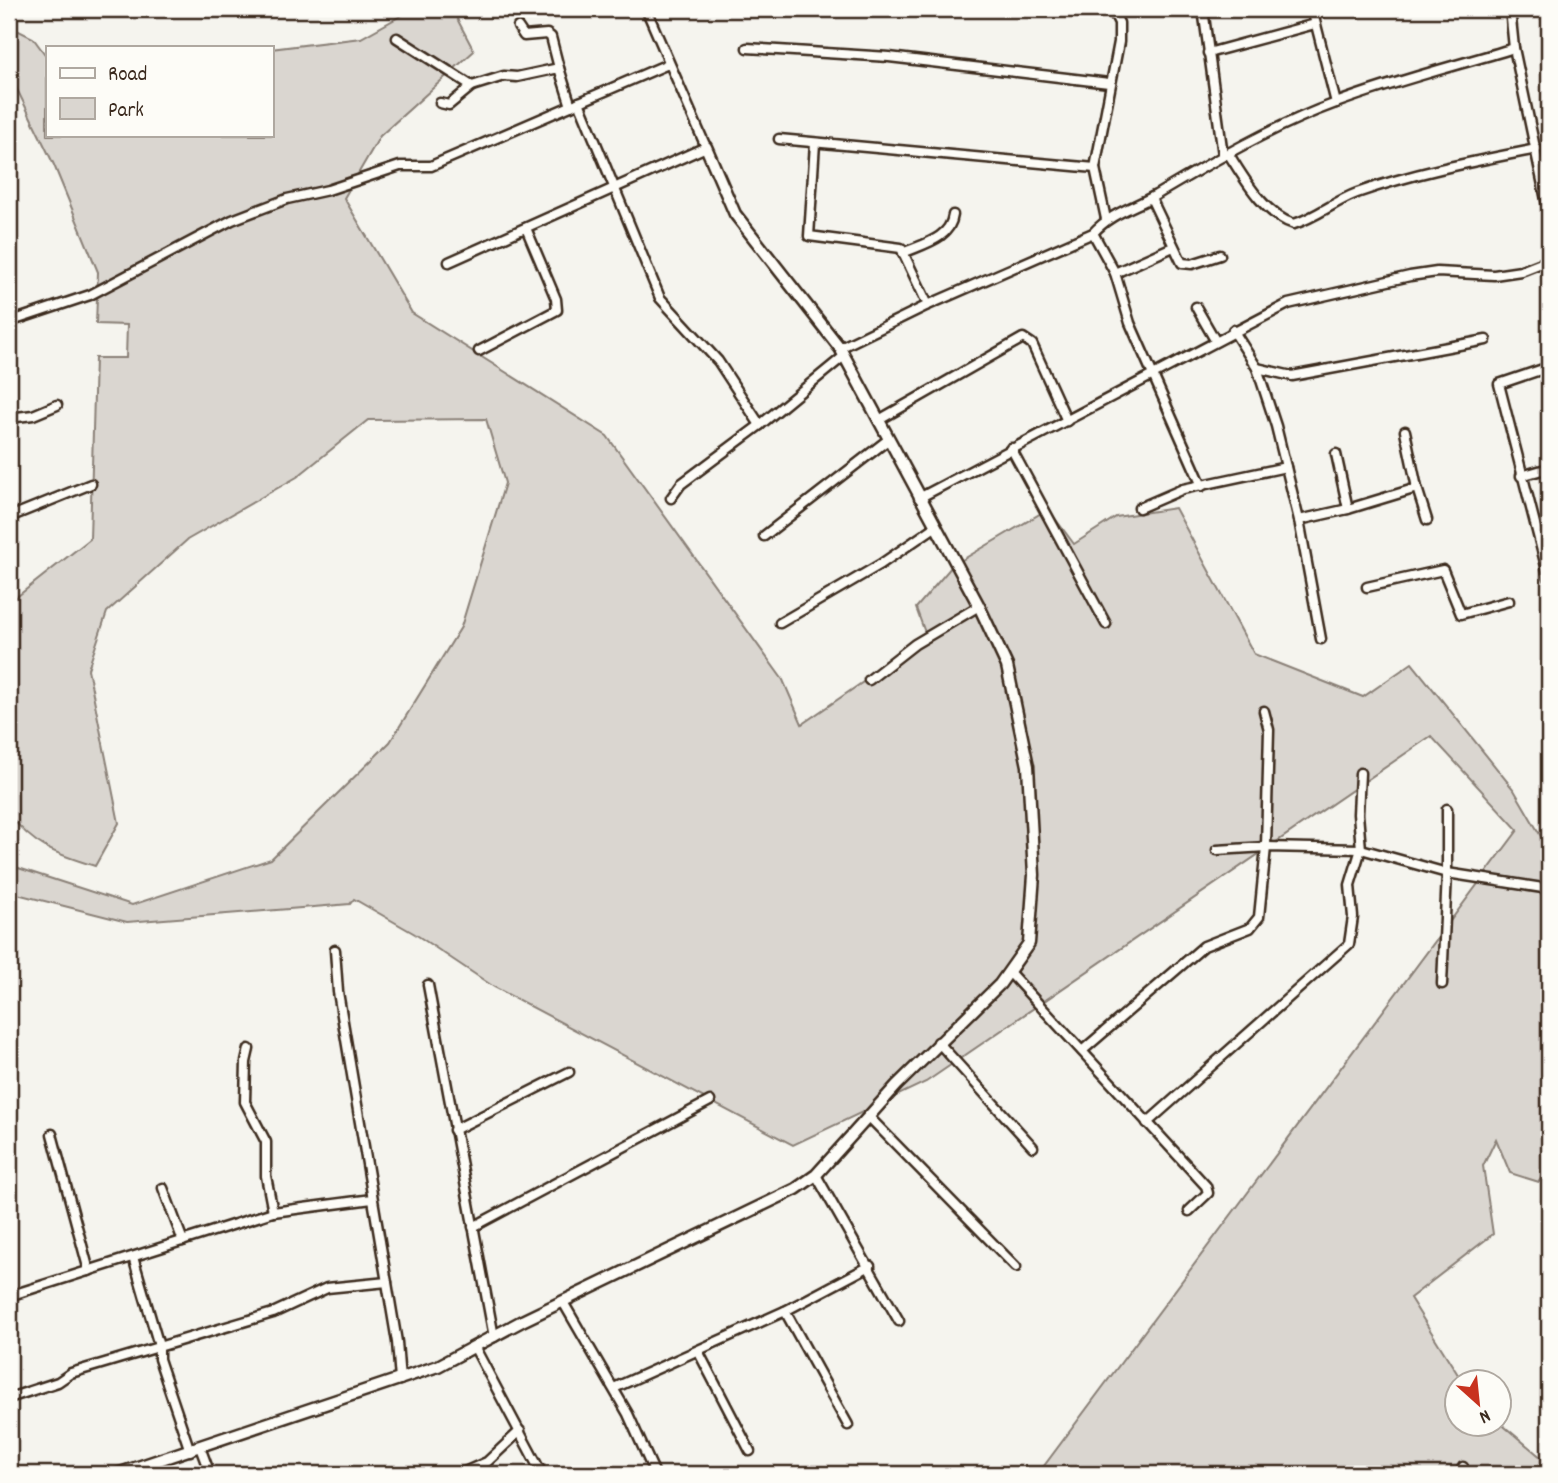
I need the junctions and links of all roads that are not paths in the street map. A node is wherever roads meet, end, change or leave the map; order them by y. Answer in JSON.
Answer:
{"nodes":[{"id":1,"x":646,"y":9,"type":"edge"},
{"id":2,"x":1112,"y":9,"type":"edge"},
{"id":3,"x":1203,"y":9,"type":"edge"},
{"id":4,"x":1329,"y":9,"type":"edge"},
{"id":5,"x":1510,"y":9,"type":"edge"},
{"id":6,"x":1313,"y":16,"type":"edge"},
{"id":7,"x":519,"y":27,"type":"dead end"},
{"id":8,"x":397,"y":38,"type":"dead end"},
{"id":9,"x":747,"y":48,"type":"dead end"},
{"id":10,"x":1514,"y":48,"type":"junction"},
{"id":11,"x":1208,"y":53,"type":"junction"},
{"id":12,"x":668,"y":64,"type":"junction"},
{"id":13,"x":558,"y":68,"type":"junction"},
{"id":14,"x":1109,"y":83,"type":"junction"},
{"id":15,"x":472,"y":86,"type":"junction"},
{"id":16,"x":440,"y":103,"type":"dead end"},
{"id":17,"x":1336,"y":103,"type":"junction"},
{"id":18,"x":575,"y":104,"type":"junction"},
{"id":19,"x":779,"y":139,"type":"dead end"},
{"id":20,"x":815,"y":143,"type":"junction"},
{"id":21,"x":706,"y":147,"type":"junction"},
{"id":22,"x":1537,"y":149,"type":"junction"},
{"id":23,"x":1226,"y":154,"type":"junction"},
{"id":24,"x":1095,"y":169,"type":"junction"},
{"id":25,"x":614,"y":189,"type":"junction"},
{"id":26,"x":1150,"y":198,"type":"junction"},
{"id":27,"x":1549,"y":214,"type":"edge"},
{"id":28,"x":953,"y":215,"type":"dead end"},
{"id":29,"x":1106,"y":219,"type":"junction"},
{"id":30,"x":526,"y":228,"type":"junction"},
{"id":31,"x":1093,"y":233,"type":"junction"},
{"id":32,"x":1173,"y":247,"type":"junction"},
{"id":33,"x":903,"y":253,"type":"junction"},
{"id":34,"x":1220,"y":255,"type":"dead end"},
{"id":35,"x":1549,"y":260,"type":"edge"},
{"id":36,"x":449,"y":262,"type":"dead end"},
{"id":37,"x":1115,"y":273,"type":"junction"},
{"id":38,"x":928,"y":305,"type":"junction"},
{"id":39,"x":1196,"y":307,"type":"dead end"},
{"id":40,"x":9,"y":322,"type":"edge"},
{"id":41,"x":1233,"y":330,"type":"junction"},
{"id":42,"x":1215,"y":340,"type":"junction"},
{"id":43,"x":1486,"y":340,"type":"dead end"},
{"id":44,"x":478,"y":351,"type":"dead end"},
{"id":45,"x":842,"y":352,"type":"junction"},
{"id":46,"x":1549,"y":367,"type":"edge"},
{"id":47,"x":1257,"y":368,"type":"junction"},
{"id":48,"x":1152,"y":375,"type":"junction"},
{"id":49,"x":57,"y":405,"type":"dead end"},
{"id":50,"x":9,"y":418,"type":"edge"},
{"id":51,"x":879,"y":420,"type":"junction"},
{"id":52,"x":1067,"y":421,"type":"junction"},
{"id":53,"x":760,"y":425,"type":"junction"},
{"id":54,"x":1405,"y":431,"type":"dead end"},
{"id":55,"x":889,"y":439,"type":"junction"},
{"id":56,"x":1011,"y":448,"type":"junction"},
{"id":57,"x":1336,"y":454,"type":"dead end"},
{"id":58,"x":1286,"y":467,"type":"junction"},
{"id":59,"x":1549,"y":468,"type":"edge"},
{"id":60,"x":1521,"y":476,"type":"junction"},
{"id":61,"x":91,"y":484,"type":"dead end"},
{"id":62,"x":1202,"y":486,"type":"junction"},
{"id":63,"x":1417,"y":488,"type":"junction"},
{"id":64,"x":671,"y":498,"type":"dead end"},
{"id":65,"x":919,"y":498,"type":"junction"},
{"id":66,"x":1139,"y":508,"type":"dead end"},
{"id":67,"x":1348,"y":509,"type":"junction"},
{"id":68,"x":10,"y":513,"type":"edge"},
{"id":69,"x":1299,"y":520,"type":"junction"},
{"id":70,"x":1427,"y":520,"type":"dead end"},
{"id":71,"x":935,"y":527,"type":"junction"},
{"id":72,"x":764,"y":536,"type":"dead end"},
{"id":73,"x":1548,"y":566,"type":"edge"},
{"id":74,"x":1549,"y":578,"type":"edge"},
{"id":75,"x":1367,"y":587,"type":"dead end"},
{"id":76,"x":1509,"y":601,"type":"dead end"},
{"id":77,"x":979,"y":606,"type":"junction"},
{"id":78,"x":780,"y":623,"type":"dead end"},
{"id":79,"x":1107,"y":624,"type":"dead end"},
{"id":80,"x":1321,"y":639,"type":"dead end"},
{"id":81,"x":869,"y":680,"type":"dead end"},
{"id":82,"x":1264,"y":711,"type":"dead end"},
{"id":83,"x":1360,"y":773,"type":"dead end"},
{"id":84,"x":1447,"y":809,"type":"dead end"},
{"id":85,"x":1266,"y":847,"type":"junction"},
{"id":86,"x":1361,"y":849,"type":"junction"},
{"id":87,"x":1217,"y":850,"type":"dead end"},
{"id":88,"x":1447,"y":873,"type":"junction"},
{"id":89,"x":1549,"y":889,"type":"edge"},
{"id":90,"x":335,"y":950,"type":"dead end"},
{"id":91,"x":1010,"y":973,"type":"junction"},
{"id":92,"x":1442,"y":984,"type":"dead end"},
{"id":93,"x":428,"y":985,"type":"dead end"},
{"id":94,"x":938,"y":1042,"type":"junction"},
{"id":95,"x":249,"y":1049,"type":"dead end"},
{"id":96,"x":1082,"y":1051,"type":"junction"},
{"id":97,"x":569,"y":1072,"type":"dead end"},
{"id":98,"x":710,"y":1101,"type":"dead end"},
{"id":99,"x":869,"y":1117,"type":"junction"},
{"id":100,"x":1147,"y":1123,"type":"junction"},
{"id":101,"x":454,"y":1130,"type":"junction"},
{"id":102,"x":52,"y":1134,"type":"dead end"},
{"id":103,"x":1033,"y":1147,"type":"dead end"},
{"id":104,"x":816,"y":1175,"type":"junction"},
{"id":105,"x":163,"y":1188,"type":"dead end"},
{"id":106,"x":372,"y":1199,"type":"junction"},
{"id":107,"x":1189,"y":1211,"type":"dead end"},
{"id":108,"x":273,"y":1212,"type":"junction"},
{"id":109,"x":473,"y":1227,"type":"junction"},
{"id":110,"x":183,"y":1241,"type":"junction"},
{"id":111,"x":133,"y":1257,"type":"junction"},
{"id":112,"x":870,"y":1266,"type":"junction"},
{"id":113,"x":1016,"y":1267,"type":"dead end"},
{"id":114,"x":89,"y":1271,"type":"junction"},
{"id":115,"x":387,"y":1282,"type":"junction"},
{"id":116,"x":9,"y":1296,"type":"edge"},
{"id":117,"x":563,"y":1301,"type":"junction"},
{"id":118,"x":785,"y":1311,"type":"junction"},
{"id":119,"x":900,"y":1321,"type":"dead end"},
{"id":120,"x":494,"y":1337,"type":"junction"},
{"id":121,"x":159,"y":1346,"type":"junction"},
{"id":122,"x":475,"y":1348,"type":"junction"},
{"id":123,"x":698,"y":1351,"type":"junction"},
{"id":124,"x":400,"y":1380,"type":"junction"},
{"id":125,"x":614,"y":1388,"type":"junction"},
{"id":126,"x":9,"y":1398,"type":"edge"},
{"id":127,"x":848,"y":1425,"type":"dead end"},
{"id":128,"x":520,"y":1431,"type":"junction"},
{"id":129,"x":195,"y":1449,"type":"junction"},
{"id":130,"x":750,"y":1451,"type":"dead end"},
{"id":131,"x":117,"y":1474,"type":"edge"},
{"id":132,"x":210,"y":1474,"type":"edge"},
{"id":133,"x":460,"y":1474,"type":"edge"},
{"id":134,"x":542,"y":1474,"type":"edge"},
{"id":135,"x":655,"y":1474,"type":"edge"}],
"edges":[{"from":1,"to":12,"type":"street"},
{"from":2,"to":14,"type":"street"},
{"from":3,"to":11,"type":"street"},
{"from":4,"to":6,"type":"street"},
{"from":5,"to":10,"type":"street"},
{"from":6,"to":11,"type":"street"},
{"from":6,"to":17,"type":"street"},
{"from":7,"to":13,"type":"street"},
{"from":8,"to":15,"type":"street"},
{"from":9,"to":14,"type":"street"},
{"from":10,"to":17,"type":"street"},
{"from":10,"to":22,"type":"street"},
{"from":11,"to":23,"type":"street"},
{"from":12,"to":18,"type":"street"},
{"from":12,"to":21,"type":"street"},
{"from":13,"to":15,"type":"street"},
{"from":13,"to":18,"type":"street"},
{"from":14,"to":24,"type":"street"},
{"from":15,"to":16,"type":"street"},
{"from":17,"to":23,"type":"street"},
{"from":18,"to":25,"type":"street"},
{"from":18,"to":40,"type":"street"},
{"from":19,"to":20,"type":"street"},
{"from":20,"to":24,"type":"street"},
{"from":20,"to":33,"type":"street"},
{"from":21,"to":25,"type":"street"},
{"from":21,"to":45,"type":"street"},
{"from":22,"to":23,"type":"street"},
{"from":22,"to":27,"type":"street"},
{"from":23,"to":26,"type":"street"},
{"from":24,"to":29,"type":"street"},
{"from":25,"to":30,"type":"street"},
{"from":25,"to":53,"type":"street"},
{"from":26,"to":29,"type":"street"},
{"from":26,"to":32,"type":"street"},
{"from":28,"to":33,"type":"street"},
{"from":29,"to":31,"type":"street"},
{"from":30,"to":36,"type":"street"},
{"from":30,"to":44,"type":"street"},
{"from":31,"to":37,"type":"street"},
{"from":31,"to":38,"type":"street"},
{"from":32,"to":34,"type":"street"},
{"from":32,"to":37,"type":"street"},
{"from":33,"to":38,"type":"street"},
{"from":35,"to":41,"type":"street"},
{"from":37,"to":48,"type":"street"},
{"from":38,"to":45,"type":"street"},
{"from":39,"to":42,"type":"street"},
{"from":41,"to":42,"type":"street"},
{"from":41,"to":47,"type":"street"},
{"from":42,"to":48,"type":"street"},
{"from":43,"to":47,"type":"street"},
{"from":45,"to":51,"type":"street"},
{"from":45,"to":53,"type":"street"},
{"from":46,"to":60,"type":"street"},
{"from":47,"to":58,"type":"street"},
{"from":48,"to":52,"type":"street"},
{"from":48,"to":62,"type":"street"},
{"from":49,"to":50,"type":"street"},
{"from":51,"to":52,"type":"street"},
{"from":51,"to":55,"type":"street"},
{"from":52,"to":56,"type":"street"},
{"from":53,"to":64,"type":"street"},
{"from":54,"to":63,"type":"street"},
{"from":55,"to":65,"type":"street"},
{"from":55,"to":72,"type":"street"},
{"from":56,"to":65,"type":"street"},
{"from":56,"to":79,"type":"street"},
{"from":57,"to":67,"type":"street"},
{"from":58,"to":62,"type":"street"},
{"from":58,"to":69,"type":"street"},
{"from":59,"to":60,"type":"street"},
{"from":60,"to":73,"type":"street"},
{"from":61,"to":68,"type":"street"},
{"from":62,"to":66,"type":"street"},
{"from":63,"to":67,"type":"street"},
{"from":63,"to":70,"type":"street"},
{"from":65,"to":71,"type":"street"},
{"from":67,"to":69,"type":"street"},
{"from":69,"to":80,"type":"street"},
{"from":71,"to":77,"type":"street"},
{"from":71,"to":78,"type":"street"},
{"from":73,"to":74,"type":"street"},
{"from":75,"to":76,"type":"street"},
{"from":77,"to":81,"type":"street"},
{"from":77,"to":91,"type":"street"},
{"from":82,"to":85,"type":"street"},
{"from":83,"to":86,"type":"street"},
{"from":84,"to":88,"type":"street"},
{"from":85,"to":86,"type":"street"},
{"from":85,"to":87,"type":"street"},
{"from":85,"to":96,"type":"street"},
{"from":86,"to":88,"type":"street"},
{"from":86,"to":100,"type":"street"},
{"from":88,"to":89,"type":"street"},
{"from":88,"to":92,"type":"street"},
{"from":90,"to":106,"type":"street"},
{"from":91,"to":94,"type":"street"},
{"from":91,"to":96,"type":"street"},
{"from":93,"to":101,"type":"street"},
{"from":94,"to":99,"type":"street"},
{"from":94,"to":103,"type":"street"},
{"from":95,"to":108,"type":"street"},
{"from":96,"to":100,"type":"street"},
{"from":97,"to":101,"type":"street"},
{"from":98,"to":109,"type":"street"},
{"from":99,"to":104,"type":"street"},
{"from":99,"to":113,"type":"street"},
{"from":100,"to":107,"type":"street"},
{"from":101,"to":109,"type":"street"},
{"from":102,"to":114,"type":"street"},
{"from":104,"to":112,"type":"street"},
{"from":104,"to":117,"type":"street"},
{"from":105,"to":110,"type":"street"},
{"from":106,"to":108,"type":"street"},
{"from":106,"to":115,"type":"street"},
{"from":108,"to":110,"type":"street"},
{"from":109,"to":120,"type":"street"},
{"from":110,"to":111,"type":"street"},
{"from":111,"to":114,"type":"street"},
{"from":111,"to":121,"type":"street"},
{"from":112,"to":118,"type":"street"},
{"from":112,"to":119,"type":"street"},
{"from":114,"to":116,"type":"street"},
{"from":115,"to":121,"type":"street"},
{"from":115,"to":124,"type":"street"},
{"from":117,"to":120,"type":"street"},
{"from":117,"to":125,"type":"street"},
{"from":118,"to":123,"type":"street"},
{"from":118,"to":127,"type":"street"},
{"from":120,"to":122,"type":"street"},
{"from":121,"to":126,"type":"street"},
{"from":121,"to":129,"type":"street"},
{"from":122,"to":124,"type":"street"},
{"from":122,"to":128,"type":"street"},
{"from":123,"to":125,"type":"street"},
{"from":123,"to":130,"type":"street"},
{"from":124,"to":129,"type":"street"},
{"from":125,"to":135,"type":"street"},
{"from":128,"to":133,"type":"street"},
{"from":128,"to":134,"type":"street"},
{"from":129,"to":131,"type":"street"},
{"from":129,"to":132,"type":"street"}]}
